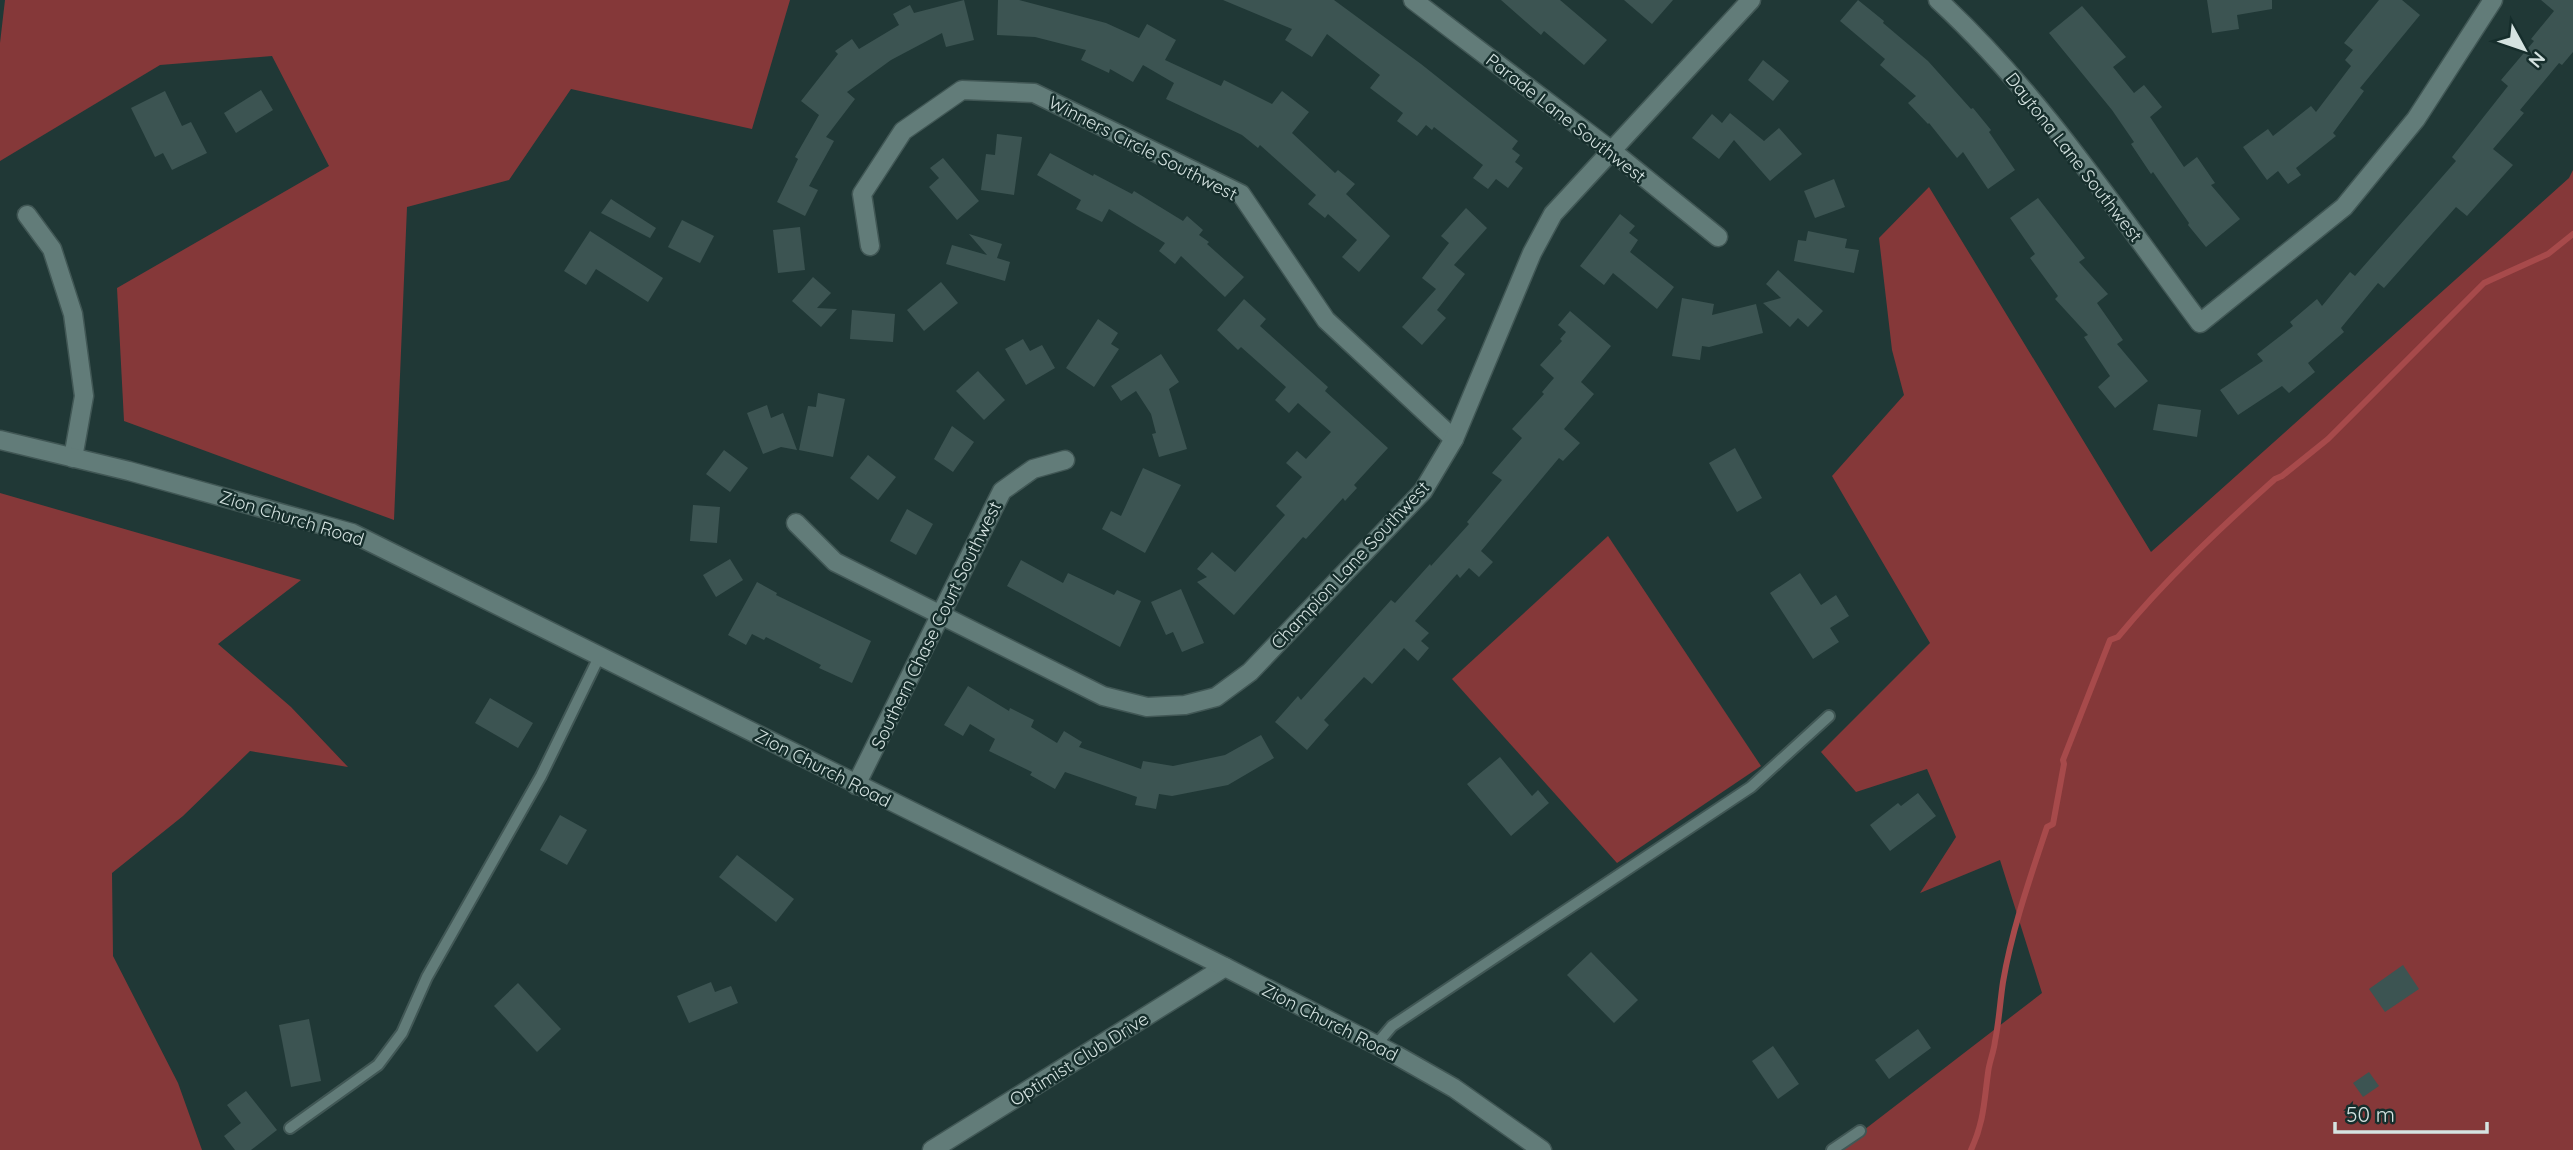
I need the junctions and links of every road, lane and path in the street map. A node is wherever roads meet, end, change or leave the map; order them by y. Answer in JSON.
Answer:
{"nodes":[{"id":1,"x":1413,"y":0,"type":"edge"},
{"id":2,"x":1751,"y":0,"type":"edge"},
{"id":3,"x":1938,"y":0,"type":"edge"},
{"id":4,"x":2493,"y":0,"type":"edge"},
{"id":5,"x":1612,"y":151,"type":"junction"},
{"id":6,"x":27,"y":215,"type":"dead end"},
{"id":7,"x":1718,"y":237,"type":"dead end"},
{"id":8,"x":870,"y":246,"type":"dead end"},
{"id":9,"x":1454,"y":439,"type":"junction"},
{"id":10,"x":0,"y":440,"type":"edge"},
{"id":11,"x":73,"y":458,"type":"junction"},
{"id":12,"x":1065,"y":460,"type":"dead end"},
{"id":13,"x":796,"y":523,"type":"dead end"},
{"id":14,"x":941,"y":615,"type":"junction"},
{"id":15,"x":600,"y":655,"type":"junction"},
{"id":16,"x":1829,"y":716,"type":"dead end"},
{"id":17,"x":856,"y":785,"type":"junction"},
{"id":18,"x":1225,"y":967,"type":"junction"},
{"id":19,"x":1376,"y":1045,"type":"junction"},
{"id":20,"x":289,"y":1128,"type":"dead end"},
{"id":21,"x":1860,"y":1130,"type":"dead end"},
{"id":22,"x":932,"y":1150,"type":"edge"},
{"id":23,"x":1542,"y":1150,"type":"edge"},
{"id":24,"x":1832,"y":1150,"type":"edge"}],
"edges":[{"from":1,"to":5,"type":"street","name":"Parade Lane Southwest"},
{"from":2,"to":5,"type":"street","name":"Champion Lane Southwest"},
{"from":3,"to":4,"type":"street","name":"Daytona Lane Southwest"},
{"from":5,"to":7,"type":"street","name":"Parade Lane Southwest"},
{"from":5,"to":9,"type":"street","name":"Champion Lane Southwest"},
{"from":6,"to":11,"type":"street"},
{"from":8,"to":9,"type":"street","name":"Winners Circle Southwest"},
{"from":9,"to":14,"type":"street","name":"Champion Lane Southwest"},
{"from":10,"to":11,"type":"street","name":"Zion Church Road"},
{"from":11,"to":15,"type":"street","name":"Zion Church Road"},
{"from":12,"to":14,"type":"street","name":"Southern Chase Court Southwest"},
{"from":13,"to":14,"type":"street","name":"Champion Lane Southwest"},
{"from":14,"to":17,"type":"street","name":"Southern Chase Court Southwest"},
{"from":15,"to":17,"type":"street","name":"Zion Church Road"},
{"from":15,"to":20,"type":"lane"},
{"from":16,"to":19,"type":"lane"},
{"from":17,"to":18,"type":"street","name":"Zion Church Road"},
{"from":18,"to":19,"type":"street","name":"Zion Church Road"},
{"from":18,"to":22,"type":"street","name":"Optimist Club Drive"},
{"from":19,"to":23,"type":"street","name":"Zion Church Road"},
{"from":21,"to":24,"type":"lane"}]}
